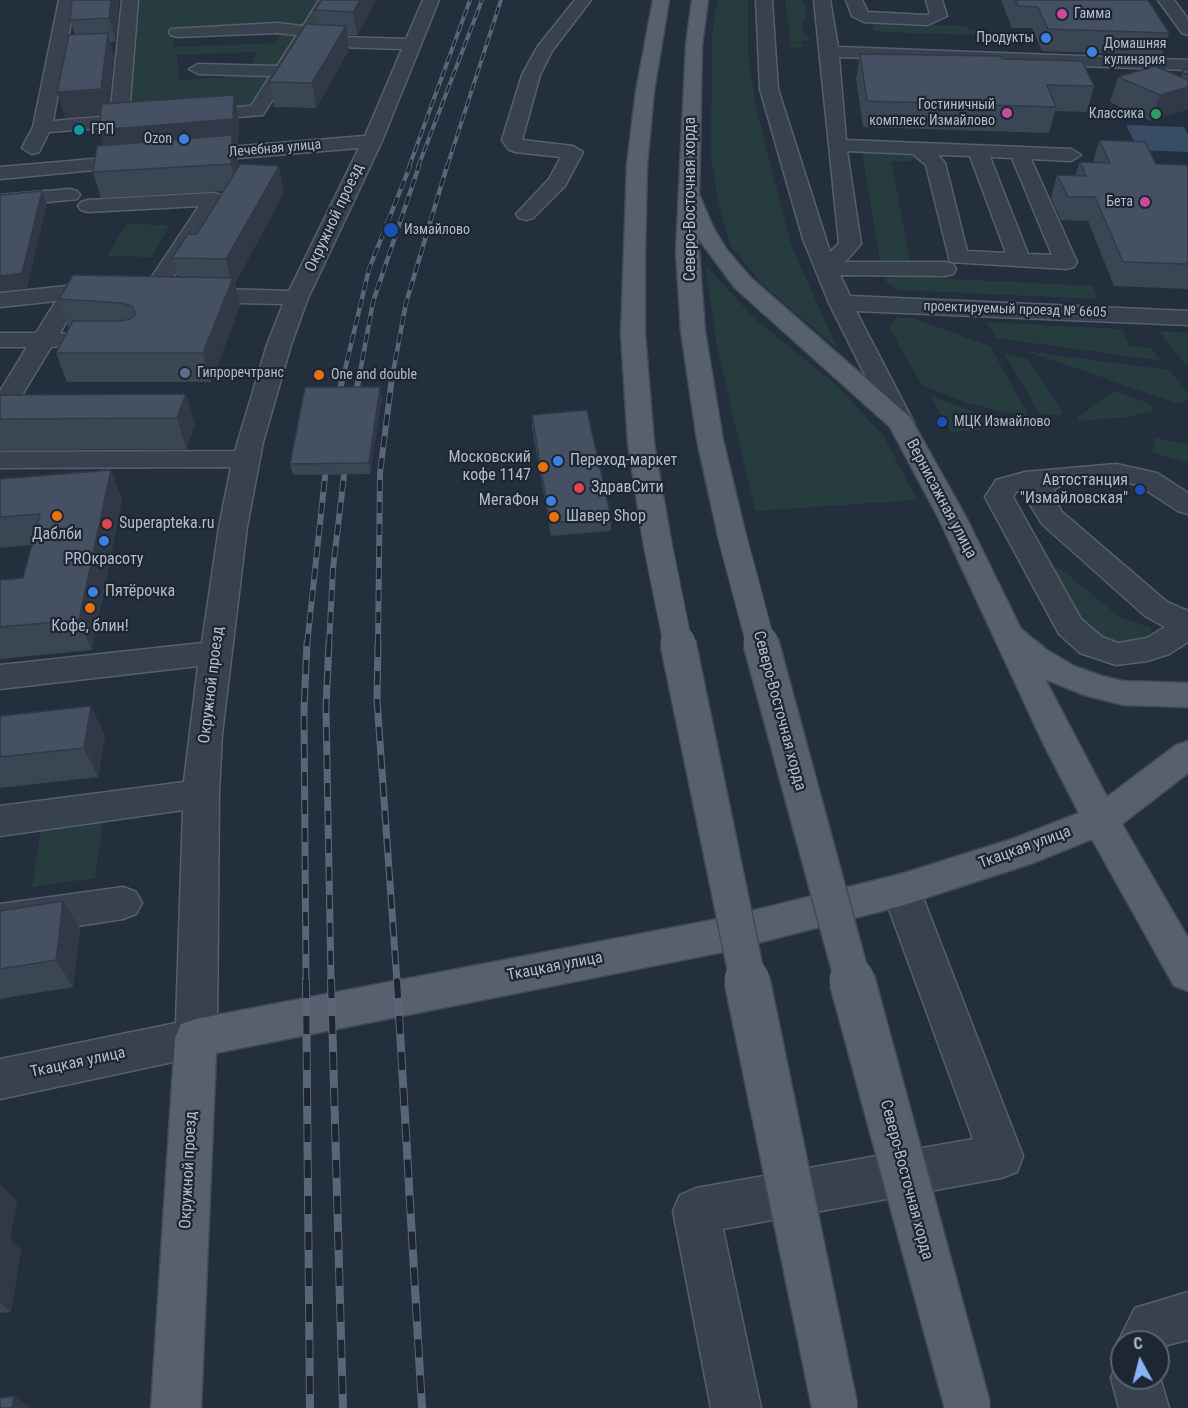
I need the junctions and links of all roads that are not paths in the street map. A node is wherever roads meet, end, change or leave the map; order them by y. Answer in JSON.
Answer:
{"nodes":[{"id":1,"x":67,"y":0,"type":"edge"},
{"id":2,"x":130,"y":0,"type":"edge"},
{"id":3,"x":327,"y":0,"type":"edge"},
{"id":4,"x":431,"y":0,"type":"edge"},
{"id":5,"x":583,"y":0,"type":"edge"},
{"id":6,"x":661,"y":0,"type":"edge"},
{"id":7,"x":700,"y":0,"type":"edge"},
{"id":8,"x":764,"y":0,"type":"edge"},
{"id":9,"x":822,"y":0,"type":"edge"},
{"id":10,"x":894,"y":0,"type":"edge"},
{"id":11,"x":934,"y":0,"type":"edge"},
{"id":12,"x":1166,"y":0,"type":"edge"},
{"id":13,"x":856,"y":6,"type":"edge"},
{"id":14,"x":900,"y":20,"type":"junction"},
{"id":15,"x":860,"y":29,"type":"dead end"},
{"id":16,"x":1188,"y":30,"type":"edge"},
{"id":17,"x":177,"y":32,"type":"dead end"},
{"id":18,"x":304,"y":36,"type":"junction"},
{"id":19,"x":412,"y":44,"type":"junction"},
{"id":20,"x":126,"y":49,"type":"junction"},
{"id":21,"x":103,"y":50,"type":"edge"},
{"id":22,"x":79,"y":52,"type":"edge"},
{"id":23,"x":830,"y":52,"type":"junction"},
{"id":24,"x":56,"y":53,"type":"junction"},
{"id":25,"x":1188,"y":65,"type":"edge"},
{"id":26,"x":198,"y":69,"type":"dead end"},
{"id":27,"x":282,"y":71,"type":"junction"},
{"id":28,"x":112,"y":122,"type":"junction"},
{"id":29,"x":42,"y":127,"type":"junction"},
{"id":30,"x":372,"y":141,"type":"junction"},
{"id":31,"x":837,"y":145,"type":"junction"},
{"id":32,"x":32,"y":148,"type":"dead end"},
{"id":33,"x":919,"y":148,"type":"junction"},
{"id":34,"x":978,"y":151,"type":"junction"},
{"id":35,"x":1019,"y":153,"type":"junction"},
{"id":36,"x":1071,"y":155,"type":"dead end"},
{"id":37,"x":73,"y":166,"type":"junction"},
{"id":38,"x":0,"y":173,"type":"edge"},
{"id":39,"x":688,"y":192,"type":"junction"},
{"id":40,"x":0,"y":201,"type":"edge"},
{"id":41,"x":526,"y":214,"type":"dead end"},
{"id":42,"x":1020,"y":260,"type":"junction"},
{"id":43,"x":826,"y":269,"type":"junction"},
{"id":44,"x":945,"y":269,"type":"dead end"},
{"id":45,"x":72,"y":293,"type":"junction"},
{"id":46,"x":152,"y":293,"type":"junction"},
{"id":47,"x":297,"y":298,"type":"junction"},
{"id":48,"x":0,"y":300,"type":"edge"},
{"id":49,"x":841,"y":303,"type":"junction"},
{"id":50,"x":1188,"y":318,"type":"edge"},
{"id":51,"x":0,"y":340,"type":"edge"},
{"id":52,"x":45,"y":340,"type":"junction"},
{"id":53,"x":88,"y":340,"type":"edge"},
{"id":54,"x":0,"y":413,"type":"edge"},
{"id":55,"x":32,"y":414,"type":"edge"},
{"id":56,"x":901,"y":423,"type":"junction"},
{"id":57,"x":246,"y":459,"type":"junction"},
{"id":58,"x":0,"y":460,"type":"edge"},
{"id":59,"x":1058,"y":476,"type":"junction"},
{"id":60,"x":1188,"y":505,"type":"edge"},
{"id":61,"x":1188,"y":622,"type":"edge"},
{"id":62,"x":1188,"y":628,"type":"edge"},
{"id":63,"x":1008,"y":633,"type":"junction"},
{"id":64,"x":216,"y":653,"type":"junction"},
{"id":65,"x":0,"y":677,"type":"edge"},
{"id":66,"x":1188,"y":695,"type":"edge"},
{"id":67,"x":1188,"y":754,"type":"edge"},
{"id":68,"x":201,"y":794,"type":"junction"},
{"id":69,"x":1100,"y":820,"type":"junction"},
{"id":70,"x":0,"y":821,"type":"edge"},
{"id":71,"x":901,"y":890,"type":"junction"},
{"id":72,"x":123,"y":903,"type":"dead end"},
{"id":73,"x":0,"y":921,"type":"edge"},
{"id":74,"x":1188,"y":973,"type":"edge"},
{"id":75,"x":196,"y":1038,"type":"junction"},
{"id":76,"x":0,"y":1079,"type":"edge"},
{"id":77,"x":1188,"y":1316,"type":"edge"},
{"id":78,"x":1149,"y":1330,"type":"edge"},
{"id":79,"x":1139,"y":1390,"type":"edge"},
{"id":80,"x":176,"y":1408,"type":"edge"},
{"id":81,"x":736,"y":1408,"type":"edge"},
{"id":82,"x":835,"y":1408,"type":"edge"},
{"id":83,"x":968,"y":1408,"type":"edge"},
{"id":84,"x":1144,"y":1408,"type":"edge"}],
"edges":[{"from":1,"to":24,"type":"street"},
{"from":2,"to":20,"type":"street"},
{"from":3,"to":18,"type":"street"},
{"from":4,"to":19,"type":"street","name":"Окружной проезд"},
{"from":5,"to":41,"type":"street"},
{"from":6,"to":82,"type":"main road","bridge":true},
{"from":7,"to":39,"type":"main road","name":"Северо-Восточная хорда"},
{"from":8,"to":43,"type":"street","name":"Вернисажная улица"},
{"from":9,"to":23,"type":"street"},
{"from":10,"to":14,"type":"street"},
{"from":11,"to":14,"type":"street"},
{"from":12,"to":16,"type":"street"},
{"from":13,"to":14,"type":"street"},
{"from":13,"to":15,"type":"street"},
{"from":17,"to":18,"type":"street"},
{"from":18,"to":19,"type":"street"},
{"from":18,"to":27,"type":"street"},
{"from":19,"to":30,"type":"street","name":"Окружной проезд"},
{"from":20,"to":21,"type":"street"},
{"from":20,"to":28,"type":"street"},
{"from":22,"to":24,"type":"street"},
{"from":23,"to":25,"type":"street"},
{"from":23,"to":31,"type":"street"},
{"from":24,"to":29,"type":"street"},
{"from":26,"to":27,"type":"street"},
{"from":27,"to":28,"type":"street"},
{"from":28,"to":29,"type":"street"},
{"from":28,"to":37,"type":"street"},
{"from":29,"to":32,"type":"street"},
{"from":30,"to":37,"type":"street","name":"Лечебная улица"},
{"from":30,"to":47,"type":"street","name":"Окружной проезд"},
{"from":31,"to":33,"type":"street"},
{"from":31,"to":43,"type":"street"},
{"from":33,"to":34,"type":"street"},
{"from":33,"to":42,"type":"street"},
{"from":34,"to":35,"type":"street"},
{"from":34,"to":42,"type":"street"},
{"from":35,"to":36,"type":"street"},
{"from":35,"to":42,"type":"street"},
{"from":37,"to":38,"type":"street","name":"Лечебная улица"},
{"from":39,"to":56,"type":"main road"},
{"from":39,"to":83,"type":"main road","name":"Северо-Восточная хорда","bridge":true},
{"from":40,"to":46,"type":"street"},
{"from":43,"to":44,"type":"street"},
{"from":43,"to":49,"type":"street","name":"Вернисажная улица"},
{"from":45,"to":46,"type":"street"},
{"from":45,"to":48,"type":"street"},
{"from":45,"to":52,"type":"street"},
{"from":46,"to":47,"type":"street"},
{"from":47,"to":57,"type":"street","name":"Окружной проезд"},
{"from":49,"to":50,"type":"street","name":"проектируемый проезд № 6605"},
{"from":49,"to":56,"type":"street","name":"Вернисажная улица"},
{"from":51,"to":52,"type":"street"},
{"from":52,"to":53,"type":"street"},
{"from":52,"to":54,"type":"street"},
{"from":54,"to":55,"type":"street"},
{"from":56,"to":63,"type":"main road","name":"Вернисажная улица"},
{"from":57,"to":58,"type":"street"},
{"from":57,"to":64,"type":"street","name":"Окружной проезд"},
{"from":59,"to":60,"type":"street"},
{"from":59,"to":61,"type":"street"},
{"from":59,"to":62,"type":"street"},
{"from":63,"to":66,"type":"main road"},
{"from":63,"to":69,"type":"main road","name":"Вернисажная улица"},
{"from":64,"to":65,"type":"street"},
{"from":64,"to":68,"type":"street","name":"Окружной проезд"},
{"from":67,"to":69,"type":"main road","name":"Ткацкая улица"},
{"from":68,"to":70,"type":"street"},
{"from":68,"to":75,"type":"street","name":"Окружной проезд"},
{"from":69,"to":71,"type":"main road","name":"Ткацкая улица"},
{"from":69,"to":74,"type":"main road","name":"Вернисажная улица"},
{"from":71,"to":75,"type":"main road","name":"Ткацкая улица"},
{"from":71,"to":81,"type":"street"},
{"from":72,"to":73,"type":"street"},
{"from":75,"to":76,"type":"street","name":"Ткацкая улица"},
{"from":75,"to":80,"type":"main road","name":"Окружной проезд"},
{"from":77,"to":78,"type":"street"},
{"from":79,"to":84,"type":"street"}]}
